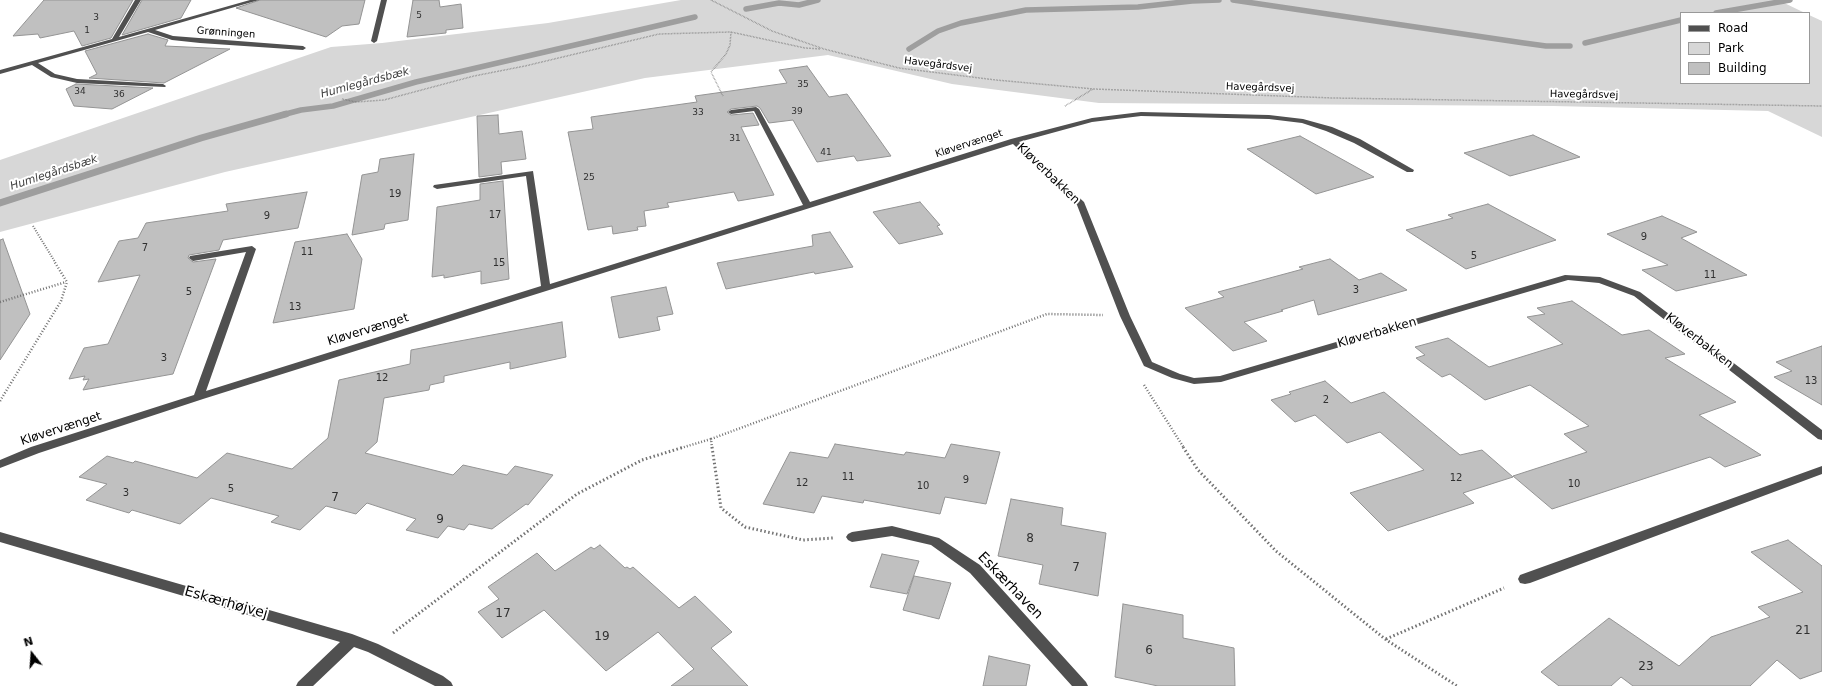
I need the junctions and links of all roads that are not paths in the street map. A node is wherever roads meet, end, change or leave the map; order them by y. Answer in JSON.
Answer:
{"nodes":[{"id":1,"x":138,"y":0,"type":"edge"},
{"id":2,"x":256,"y":0,"type":"edge"},
{"id":3,"x":384,"y":0,"type":"edge"},
{"id":4,"x":148,"y":30,"type":"junction"},
{"id":5,"x":114,"y":40,"type":"junction"},
{"id":6,"x":374,"y":41,"type":"dead end"},
{"id":7,"x":303,"y":48,"type":"dead end"},
{"id":8,"x":33,"y":63,"type":"junction"},
{"id":9,"x":0,"y":72,"type":"edge"},
{"id":10,"x":163,"y":86,"type":"dead end"},
{"id":11,"x":731,"y":112,"type":"road end"},
{"id":12,"x":1014,"y":141,"type":"junction"},
{"id":13,"x":1410,"y":170,"type":"dead end"},
{"id":14,"x":437,"y":187,"type":"dead end"},
{"id":15,"x":808,"y":206,"type":"junction"},
{"id":16,"x":193,"y":258,"type":"dead end"},
{"id":17,"x":546,"y":288,"type":"junction"},
{"id":18,"x":199,"y":397,"type":"junction"},
{"id":19,"x":1822,"y":436,"type":"edge"},
{"id":20,"x":0,"y":464,"type":"edge"},
{"id":21,"x":1822,"y":470,"type":"edge"},
{"id":22,"x":0,"y":537,"type":"edge"},
{"id":23,"x":852,"y":537,"type":"road end"},
{"id":24,"x":1525,"y":579,"type":"road end"},
{"id":25,"x":352,"y":640,"type":"junction"},
{"id":26,"x":304,"y":686,"type":"edge"},
{"id":27,"x":446,"y":686,"type":"edge"},
{"id":28,"x":1081,"y":686,"type":"edge"}],
"edges":[{"from":1,"to":5,"type":"street"},
{"from":2,"to":4,"type":"street","name":"Grønningen"},
{"from":3,"to":6,"type":"street"},
{"from":4,"to":5,"type":"street","name":"Grønningen"},
{"from":4,"to":7,"type":"street","name":"Grønningen"},
{"from":5,"to":8,"type":"street","name":"Grønningen"},
{"from":8,"to":9,"type":"street","name":"Grønningen"},
{"from":8,"to":10,"type":"street"},
{"from":11,"to":15,"type":"street"},
{"from":12,"to":13,"type":"street","name":"Kløvervænget"},
{"from":12,"to":15,"type":"street","name":"Kløvervænget"},
{"from":12,"to":19,"type":"street","name":"Kløverbakken"},
{"from":14,"to":17,"type":"street"},
{"from":15,"to":17,"type":"street","name":"Kløvervænget"},
{"from":16,"to":18,"type":"street"},
{"from":17,"to":18,"type":"street","name":"Kløvervænget"},
{"from":18,"to":20,"type":"street","name":"Kløvervænget"},
{"from":21,"to":24,"type":"street"},
{"from":22,"to":25,"type":"street","name":"Eskærhøjvej"},
{"from":23,"to":28,"type":"street","name":"Eskærhaven"},
{"from":25,"to":26,"type":"street"},
{"from":25,"to":27,"type":"street","name":"Eskærhøjvej"}]}
